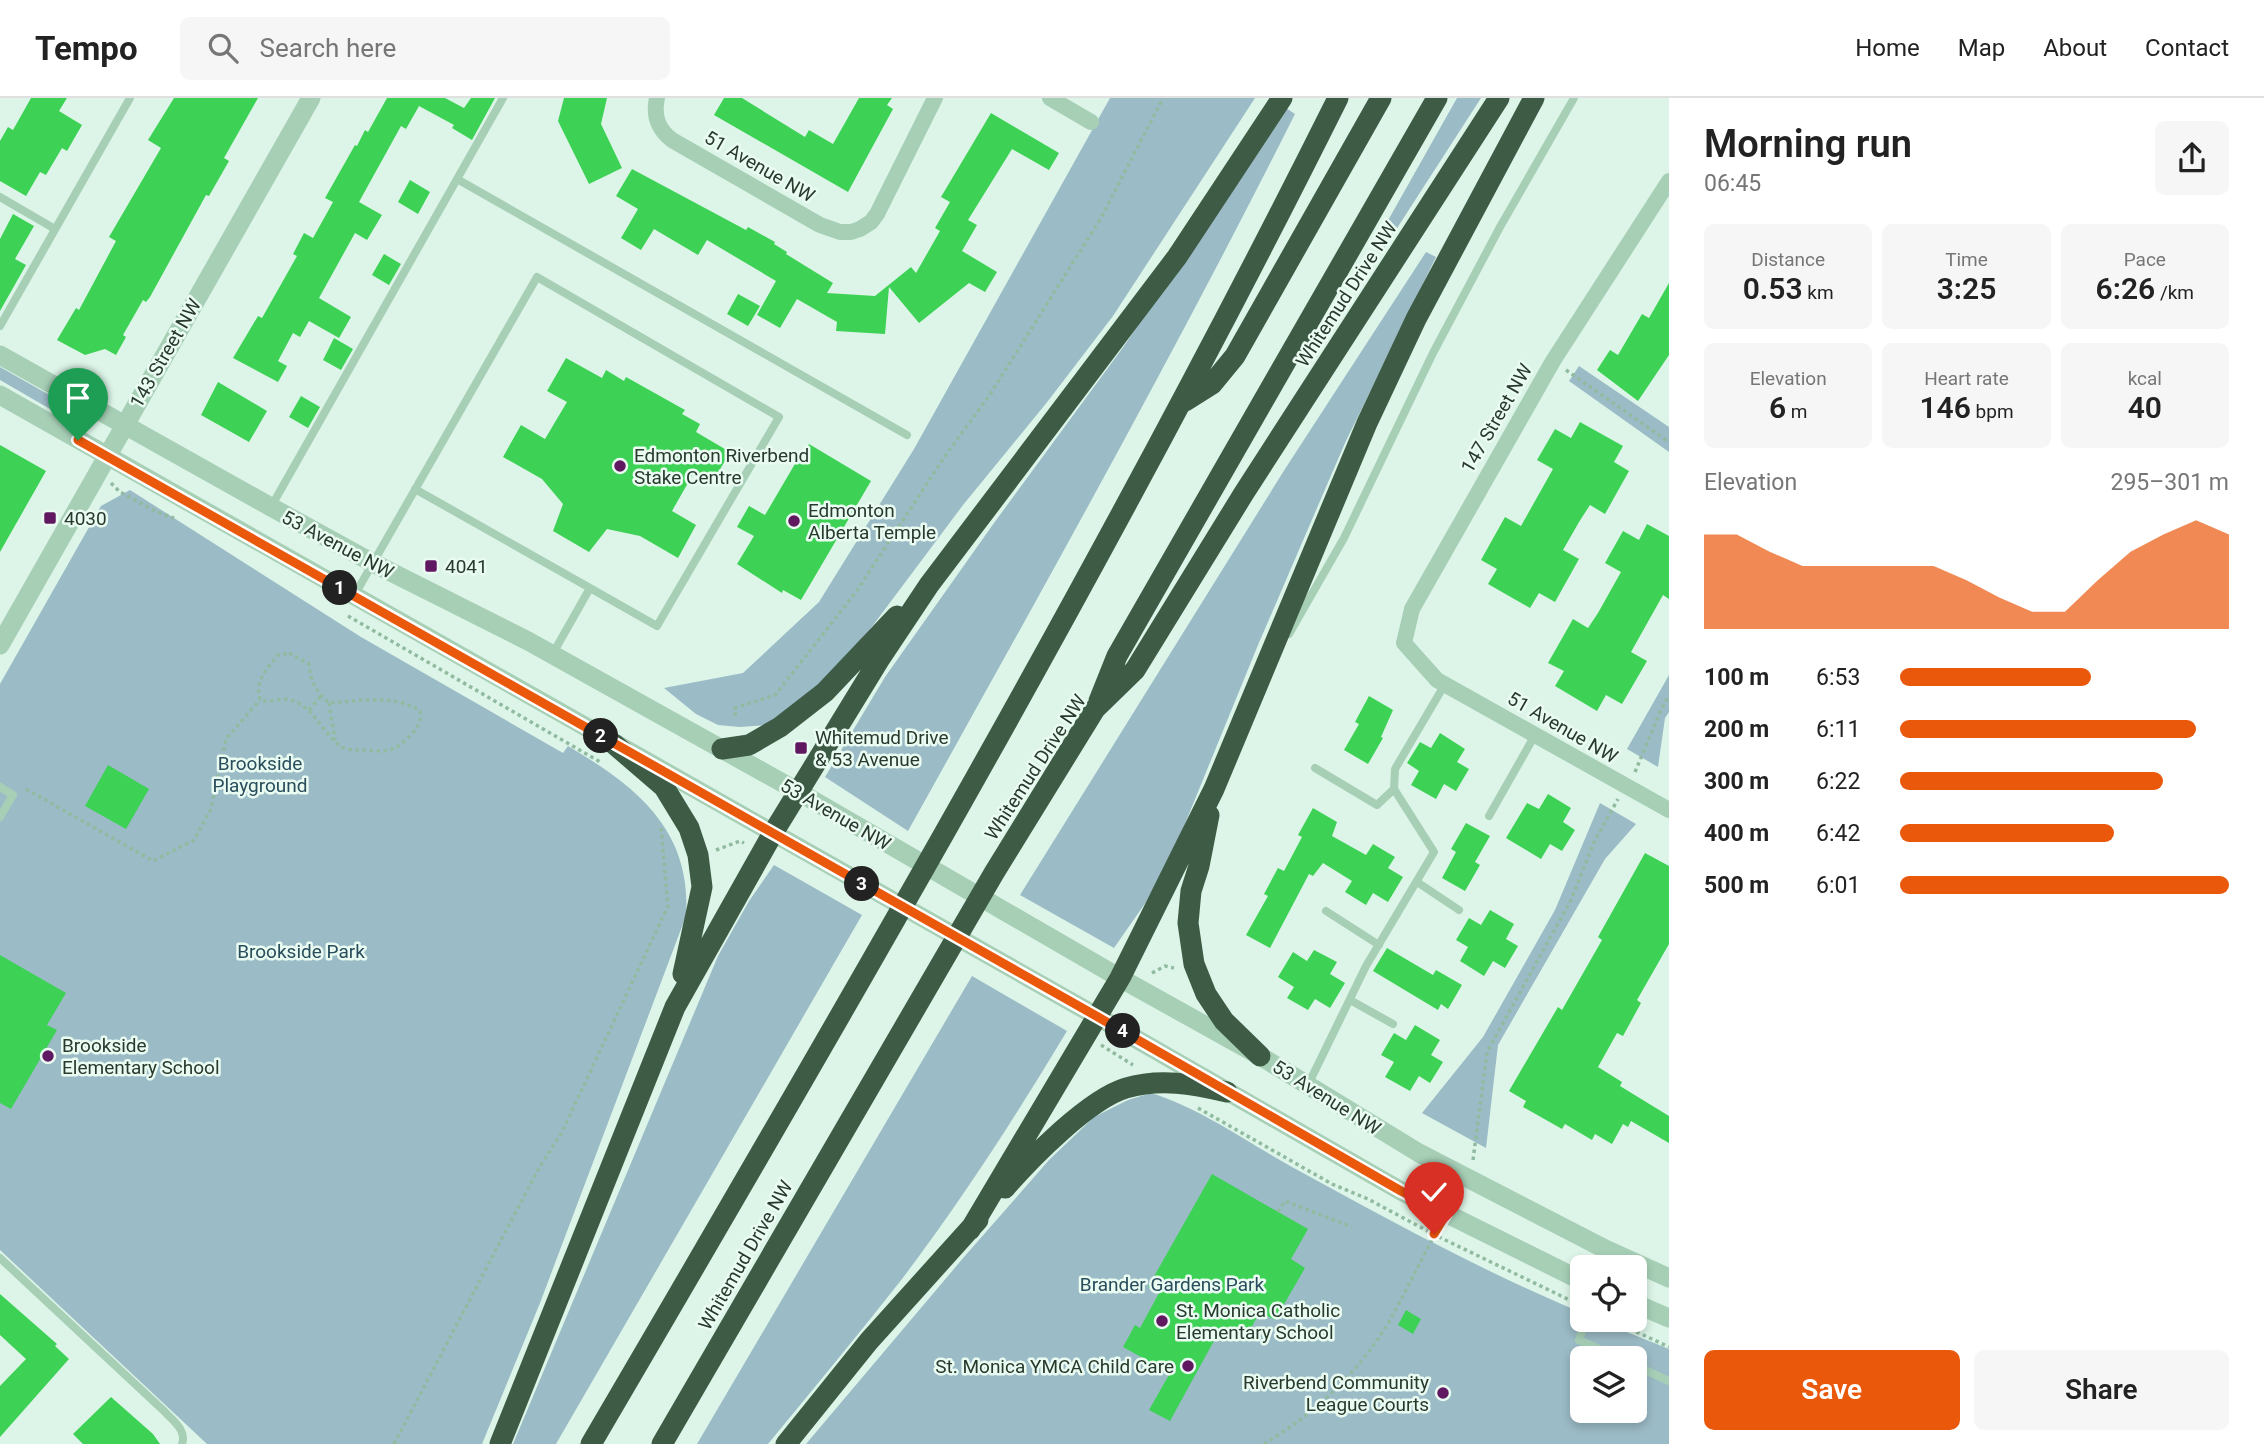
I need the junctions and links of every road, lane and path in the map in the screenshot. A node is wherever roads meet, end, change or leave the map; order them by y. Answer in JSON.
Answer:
{"nodes":[{"id":1,"x":130,"y":98,"type":"edge"},
{"id":2,"x":311,"y":98,"type":"edge"},
{"id":3,"x":503,"y":98,"type":"edge"},
{"id":4,"x":935,"y":98,"type":"edge"},
{"id":5,"x":1050,"y":98,"type":"edge"},
{"id":6,"x":1163,"y":98,"type":"edge"},
{"id":7,"x":1282,"y":98,"type":"edge"},
{"id":8,"x":1338,"y":98,"type":"edge"},
{"id":9,"x":1381,"y":98,"type":"edge"},
{"id":10,"x":1437,"y":98,"type":"edge"},
{"id":11,"x":1499,"y":98,"type":"edge"},
{"id":12,"x":1534,"y":98,"type":"edge"},
{"id":13,"x":1574,"y":98,"type":"edge"},
{"id":14,"x":656,"y":105,"type":"edge"},
{"id":15,"x":1091,"y":122,"type":"dead end"},
{"id":16,"x":457,"y":179,"type":"junction"},
{"id":17,"x":1669,"y":181,"type":"edge"},
{"id":18,"x":0,"y":197,"type":"edge"},
{"id":19,"x":55,"y":229,"type":"junction"},
{"id":20,"x":0,"y":326,"type":"edge"},
{"id":21,"x":0,"y":355,"type":"edge"},
{"id":22,"x":1553,"y":361,"type":"junction"},
{"id":23,"x":0,"y":395,"type":"edge"},
{"id":24,"x":1182,"y":403,"type":"junction"},
{"id":25,"x":124,"y":425,"type":"junction"},
{"id":26,"x":907,"y":435,"type":"dead end"},
{"id":27,"x":1669,"y":442,"type":"edge"},
{"id":28,"x":107,"y":456,"type":"junction"},
{"id":29,"x":116,"y":486,"type":"dead end"},
{"id":30,"x":415,"y":489,"type":"junction"},
{"id":31,"x":271,"y":508,"type":"junction"},
{"id":32,"x":180,"y":520,"type":"dead end"},
{"id":33,"x":373,"y":564,"type":"junction"},
{"id":34,"x":929,"y":585,"type":"junction"},
{"id":35,"x":590,"y":588,"type":"junction"},
{"id":36,"x":354,"y":596,"type":"junction"},
{"id":37,"x":340,"y":611,"type":"dead end"},
{"id":38,"x":0,"y":645,"type":"edge"},
{"id":39,"x":552,"y":655,"type":"junction"},
{"id":40,"x":1441,"y":682,"type":"junction"},
{"id":41,"x":1256,"y":691,"type":"junction"},
{"id":42,"x":1669,"y":695,"type":"edge"},
{"id":43,"x":321,"y":696,"type":"junction"},
{"id":44,"x":260,"y":700,"type":"junction"},
{"id":45,"x":329,"y":703,"type":"junction"},
{"id":46,"x":1095,"y":709,"type":"junction"},
{"id":47,"x":309,"y":710,"type":"junction"},
{"id":48,"x":735,"y":716,"type":"dead end"},
{"id":49,"x":1535,"y":735,"type":"junction"},
{"id":50,"x":335,"y":740,"type":"junction"},
{"id":51,"x":614,"y":744,"type":"junction"},
{"id":52,"x":722,"y":749,"type":"junction"},
{"id":53,"x":607,"y":766,"type":"dead end"},
{"id":54,"x":1315,"y":768,"type":"dead end"},
{"id":55,"x":0,"y":787,"type":"edge"},
{"id":56,"x":1626,"y":787,"type":"junction"},
{"id":57,"x":24,"y":788,"type":"dead end"},
{"id":58,"x":1214,"y":789,"type":"junction"},
{"id":59,"x":1394,"y":789,"type":"junction"},
{"id":60,"x":797,"y":791,"type":"junction"},
{"id":61,"x":1669,"y":810,"type":"edge"},
{"id":62,"x":1489,"y":816,"type":"dead end"},
{"id":63,"x":0,"y":817,"type":"edge"},
{"id":64,"x":662,"y":821,"type":"dead end"},
{"id":65,"x":661,"y":828,"type":"dead end"},
{"id":66,"x":773,"y":833,"type":"junction"},
{"id":67,"x":669,"y":836,"type":"dead end"},
{"id":68,"x":1416,"y":881,"type":"junction"},
{"id":69,"x":1459,"y":910,"type":"dead end"},
{"id":70,"x":1326,"y":911,"type":"dead end"},
{"id":71,"x":1379,"y":945,"type":"junction"},
{"id":72,"x":1179,"y":969,"type":"dead end"},
{"id":73,"x":1145,"y":976,"type":"dead end"},
{"id":74,"x":1120,"y":978,"type":"junction"},
{"id":75,"x":1350,"y":1000,"type":"junction"},
{"id":76,"x":675,"y":1007,"type":"junction"},
{"id":77,"x":1098,"y":1017,"type":"junction"},
{"id":78,"x":1392,"y":1024,"type":"dead end"},
{"id":79,"x":1260,"y":1056,"type":"junction"},
{"id":80,"x":1308,"y":1085,"type":"junction"},
{"id":81,"x":1227,"y":1092,"type":"junction"},
{"id":82,"x":1205,"y":1112,"type":"dead end"},
{"id":83,"x":1465,"y":1177,"type":"junction"},
{"id":84,"x":1278,"y":1212,"type":"dead end"},
{"id":85,"x":1446,"y":1214,"type":"junction"},
{"id":86,"x":1352,"y":1227,"type":"dead end"},
{"id":87,"x":970,"y":1230,"type":"junction"},
{"id":88,"x":1434,"y":1234,"type":"junction"},
{"id":89,"x":1600,"y":1255,"type":"edge"},
{"id":90,"x":0,"y":1258,"type":"edge"},
{"id":91,"x":1647,"y":1271,"type":"edge"},
{"id":92,"x":1570,"y":1275,"type":"edge"},
{"id":93,"x":1669,"y":1278,"type":"edge"},
{"id":94,"x":1570,"y":1300,"type":"edge"},
{"id":95,"x":1647,"y":1309,"type":"edge"},
{"id":96,"x":1669,"y":1318,"type":"edge"},
{"id":97,"x":1582,"y":1332,"type":"edge"},
{"id":98,"x":1637,"y":1332,"type":"edge"},
{"id":99,"x":1592,"y":1346,"type":"edge"},
{"id":100,"x":1669,"y":1347,"type":"edge"},
{"id":101,"x":1647,"y":1371,"type":"edge"},
{"id":102,"x":1669,"y":1381,"type":"edge"},
{"id":103,"x":182,"y":1444,"type":"edge"},
{"id":104,"x":394,"y":1444,"type":"edge"},
{"id":105,"x":500,"y":1444,"type":"edge"},
{"id":106,"x":591,"y":1444,"type":"edge"},
{"id":107,"x":662,"y":1444,"type":"edge"},
{"id":108,"x":786,"y":1444,"type":"edge"},
{"id":109,"x":1264,"y":1444,"type":"edge"}],
"edges":[{"from":1,"to":19,"type":"lane"},
{"from":2,"to":25,"type":"street","name":"143 Street NW"},
{"from":3,"to":16,"type":"lane"},
{"from":4,"to":14,"type":"street","name":"51 Avenue NW"},
{"from":5,"to":15,"type":"street"},
{"from":6,"to":48,"type":"path"},
{"from":7,"to":34,"type":"highway"},
{"from":8,"to":24,"type":"highway","name":"Whitemud Drive NW"},
{"from":9,"to":24,"type":"highway"},
{"from":10,"to":46,"type":"highway"},
{"from":11,"to":46,"type":"highway","name":"Whitemud Drive NW"},
{"from":12,"to":41,"type":"highway"},
{"from":13,"to":41,"type":"lane"},
{"from":16,"to":26,"type":"lane"},
{"from":16,"to":31,"type":"lane"},
{"from":17,"to":22,"type":"street","name":"147 Street NW"},
{"from":18,"to":19,"type":"lane"},
{"from":19,"to":20,"type":"lane"},
{"from":21,"to":25,"type":"street","name":"53 Avenue NW"},
{"from":22,"to":27,"type":"path"},
{"from":22,"to":40,"type":"street","name":"147 Street NW"},
{"from":23,"to":28,"type":"street","name":"53 Avenue NW"},
{"from":24,"to":106,"type":"highway","name":"Whitemud Drive NW"},
{"from":25,"to":28,"type":"street","name":"143 Street NW"},
{"from":25,"to":31,"type":"street","name":"53 Avenue NW"},
{"from":28,"to":36,"type":"street","name":"53 Avenue NW"},
{"from":28,"to":38,"type":"street","name":"143 Street NW"},
{"from":29,"to":32,"type":"path"},
{"from":30,"to":33,"type":"lane"},
{"from":30,"to":35,"type":"lane"},
{"from":30,"to":35,"type":"lane"},
{"from":31,"to":33,"type":"street","name":"53 Avenue NW"},
{"from":33,"to":36,"type":"lane"},
{"from":33,"to":39,"type":"street","name":"53 Avenue NW"},
{"from":34,"to":52,"type":"highway"},
{"from":34,"to":60,"type":"highway"},
{"from":35,"to":39,"type":"lane"},
{"from":36,"to":51,"type":"street","name":"53 Avenue NW"},
{"from":37,"to":53,"type":"path"},
{"from":39,"to":52,"type":"street","name":"53 Avenue NW"},
{"from":40,"to":49,"type":"street","name":"51 Avenue NW"},
{"from":40,"to":59,"type":"lane"},
{"from":41,"to":58,"type":"highway"},
{"from":42,"to":56,"type":"path"},
{"from":43,"to":44,"type":"path"},
{"from":43,"to":45,"type":"path"},
{"from":43,"to":47,"type":"path"},
{"from":44,"to":47,"type":"path"},
{"from":44,"to":57,"type":"path"},
{"from":45,"to":50,"type":"path"},
{"from":45,"to":50,"type":"path"},
{"from":46,"to":107,"type":"highway","name":"Whitemud Drive NW"},
{"from":47,"to":50,"type":"path"},
{"from":49,"to":56,"type":"street","name":"51 Avenue NW"},
{"from":49,"to":62,"type":"lane"},
{"from":51,"to":66,"type":"street","name":"53 Avenue NW"},
{"from":51,"to":76,"type":"highway"},
{"from":52,"to":60,"type":"street","name":"53 Avenue NW"},
{"from":54,"to":59,"type":"lane"},
{"from":55,"to":63,"type":"lane"},
{"from":56,"to":61,"type":"street","name":"51 Avenue NW"},
{"from":56,"to":83,"type":"path"},
{"from":58,"to":74,"type":"highway"},
{"from":58,"to":79,"type":"highway"},
{"from":59,"to":68,"type":"lane"},
{"from":60,"to":66,"type":"highway"},
{"from":60,"to":74,"type":"street","name":"53 Avenue NW"},
{"from":64,"to":67,"type":"path"},
{"from":65,"to":104,"type":"path"},
{"from":66,"to":76,"type":"highway"},
{"from":66,"to":77,"type":"street","name":"53 Avenue NW"},
{"from":68,"to":69,"type":"lane"},
{"from":68,"to":71,"type":"lane"},
{"from":70,"to":71,"type":"lane"},
{"from":71,"to":75,"type":"lane"},
{"from":72,"to":73,"type":"path"},
{"from":74,"to":77,"type":"highway"},
{"from":74,"to":79,"type":"street","name":"53 Avenue NW"},
{"from":75,"to":78,"type":"lane"},
{"from":75,"to":80,"type":"lane"},
{"from":76,"to":105,"type":"highway"},
{"from":77,"to":81,"type":"street","name":"53 Avenue NW"},
{"from":77,"to":87,"type":"highway"},
{"from":79,"to":80,"type":"street","name":"53 Avenue NW"},
{"from":80,"to":83,"type":"street","name":"53 Avenue NW"},
{"from":81,"to":85,"type":"street","name":"53 Avenue NW"},
{"from":81,"to":87,"type":"highway"},
{"from":82,"to":88,"type":"path"},
{"from":83,"to":89,"type":"street","name":"53 Avenue NW"},
{"from":84,"to":86,"type":"path"},
{"from":85,"to":88,"type":"path"},
{"from":85,"to":92,"type":"street","name":"53 Avenue NW"},
{"from":87,"to":108,"type":"highway"},
{"from":88,"to":94,"type":"path"},
{"from":88,"to":109,"type":"path"},
{"from":90,"to":103,"type":"lane"},
{"from":91,"to":93,"type":"street","name":"53 Avenue NW"},
{"from":95,"to":96,"type":"street"},
{"from":97,"to":99,"type":"lane"},
{"from":98,"to":100,"type":"path"},
{"from":101,"to":102,"type":"lane"}]}
